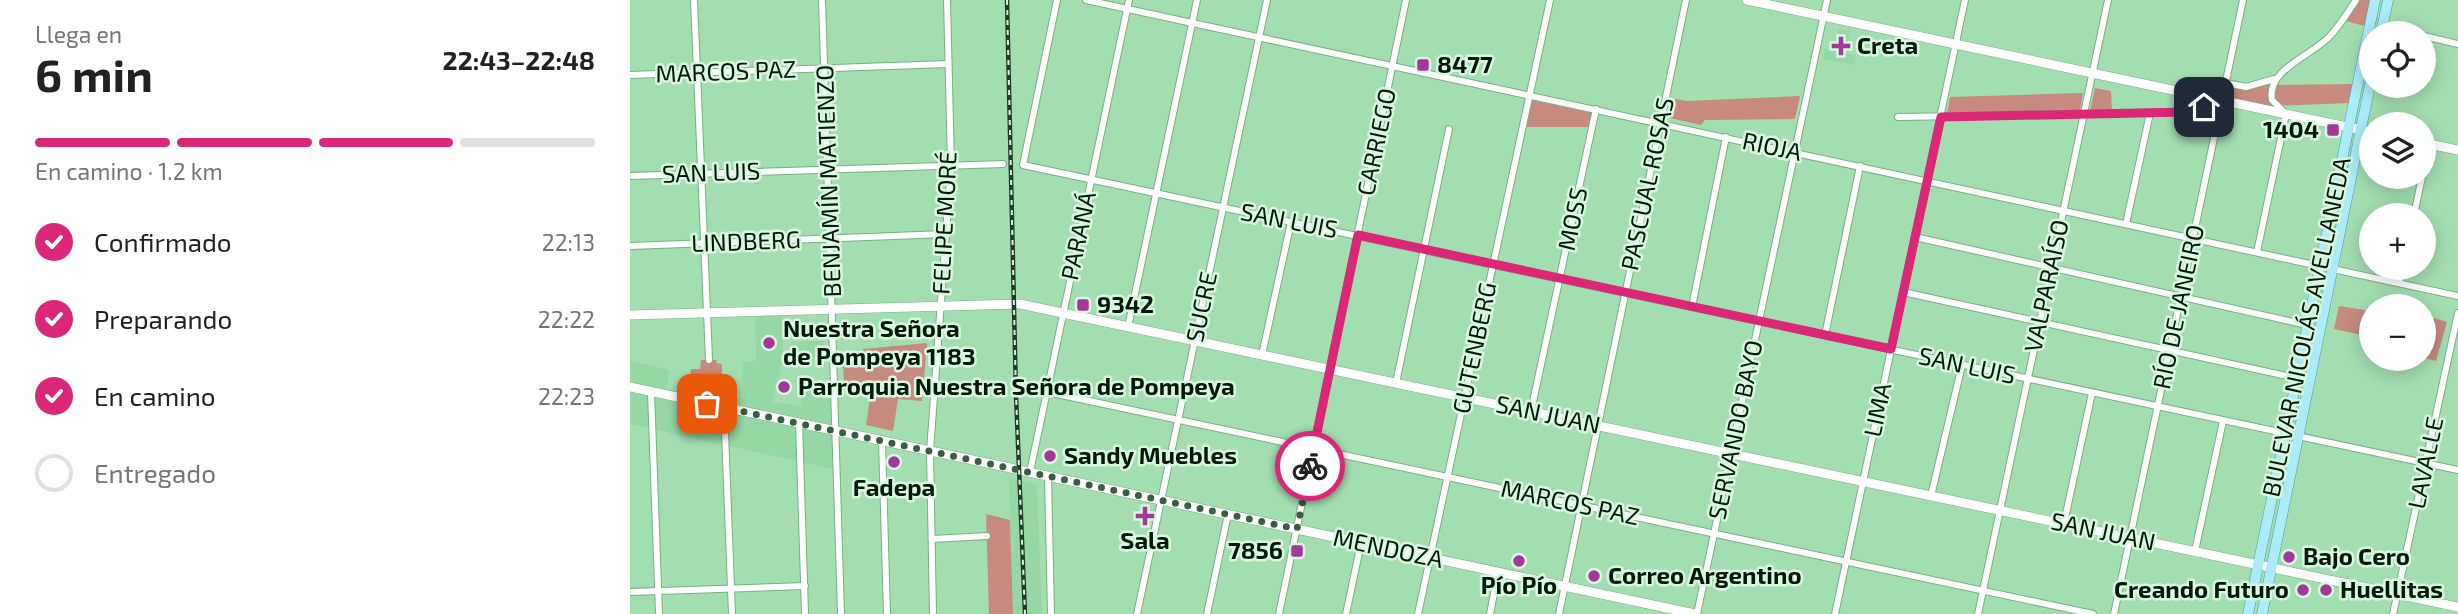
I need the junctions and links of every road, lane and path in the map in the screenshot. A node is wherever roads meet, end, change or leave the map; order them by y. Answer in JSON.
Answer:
{"nodes":[{"id":1,"x":694,"y":0,"type":"edge"},
{"id":2,"x":822,"y":0,"type":"edge"},
{"id":3,"x":947,"y":0,"type":"edge"},
{"id":4,"x":1057,"y":0,"type":"edge"},
{"id":5,"x":1086,"y":0,"type":"edge"},
{"id":6,"x":1129,"y":0,"type":"edge"},
{"id":7,"x":1198,"y":0,"type":"edge"},
{"id":8,"x":1267,"y":0,"type":"edge"},
{"id":9,"x":1406,"y":0,"type":"edge"},
{"id":10,"x":1550,"y":0,"type":"edge"},
{"id":11,"x":1686,"y":0,"type":"edge"},
{"id":12,"x":1747,"y":0,"type":"edge"},
{"id":13,"x":1827,"y":0,"type":"edge"},
{"id":14,"x":1965,"y":0,"type":"edge"},
{"id":15,"x":2108,"y":0,"type":"edge"},
{"id":16,"x":2244,"y":0,"type":"edge"},
{"id":17,"x":2356,"y":0,"type":"edge"},
{"id":18,"x":2375,"y":0,"type":"edge"},
{"id":19,"x":2388,"y":0,"type":"edge"},
{"id":20,"x":1127,"y":8,"type":"junction"},
{"id":21,"x":1824,"y":16,"type":"junction"},
{"id":22,"x":2384,"y":21,"type":"edge"},
{"id":23,"x":1193,"y":22,"type":"junction"},
{"id":24,"x":1259,"y":37,"type":"junction"},
{"id":25,"x":2436,"y":39,"type":"edge"},
{"id":26,"x":2458,"y":44,"type":"edge"},
{"id":27,"x":1956,"y":46,"type":"junction"},
{"id":28,"x":948,"y":64,"type":"junction"},
{"id":29,"x":1393,"y":66,"type":"junction"},
{"id":30,"x":825,"y":68,"type":"junction"},
{"id":31,"x":697,"y":73,"type":"junction"},
{"id":32,"x":2092,"y":74,"type":"junction"},
{"id":33,"x":630,"y":75,"type":"edge"},
{"id":34,"x":2276,"y":78,"type":"junction"},
{"id":35,"x":2226,"y":83,"type":"junction"},
{"id":36,"x":1529,"y":95,"type":"junction"},
{"id":37,"x":2222,"y":101,"type":"junction"},
{"id":38,"x":1596,"y":110,"type":"junction"},
{"id":39,"x":2150,"y":113,"type":"junction"},
{"id":40,"x":2083,"y":114,"type":"junction"},
{"id":41,"x":2286,"y":114,"type":"junction"},
{"id":42,"x":1898,"y":117,"type":"dead end"},
{"id":43,"x":1941,"y":117,"type":"junction"},
{"id":44,"x":1661,"y":123,"type":"junction"},
{"id":45,"x":2348,"y":127,"type":"junction"},
{"id":46,"x":1449,"y":129,"type":"dead end"},
{"id":47,"x":2359,"y":129,"type":"edge"},
{"id":48,"x":1726,"y":137,"type":"junction"},
{"id":49,"x":2436,"y":146,"type":"edge"},
{"id":50,"x":2458,"y":150,"type":"edge"},
{"id":51,"x":1795,"y":152,"type":"junction"},
{"id":52,"x":2359,"y":158,"type":"edge"},
{"id":53,"x":1003,"y":163,"type":"dead end"},
{"id":54,"x":951,"y":165,"type":"junction"},
{"id":55,"x":1860,"y":166,"type":"junction"},
{"id":56,"x":828,"y":169,"type":"junction"},
{"id":57,"x":701,"y":174,"type":"junction"},
{"id":58,"x":630,"y":176,"type":"edge"},
{"id":59,"x":1092,"y":180,"type":"junction"},
{"id":60,"x":1927,"y":181,"type":"junction"},
{"id":61,"x":1156,"y":193,"type":"junction"},
{"id":62,"x":1223,"y":208,"type":"junction"},
{"id":63,"x":2063,"y":210,"type":"junction"},
{"id":64,"x":1291,"y":222,"type":"junction"},
{"id":65,"x":2126,"y":224,"type":"junction"},
{"id":66,"x":946,"y":234,"type":"junction"},
{"id":67,"x":1358,"y":235,"type":"junction"},
{"id":68,"x":1915,"y":237,"type":"junction"},
{"id":69,"x":2193,"y":238,"type":"junction"},
{"id":70,"x":830,"y":239,"type":"junction"},
{"id":71,"x":704,"y":243,"type":"junction"},
{"id":72,"x":630,"y":246,"type":"edge"},
{"id":73,"x":1424,"y":249,"type":"junction"},
{"id":74,"x":2258,"y":252,"type":"junction"},
{"id":75,"x":1493,"y":264,"type":"junction"},
{"id":76,"x":2319,"y":266,"type":"junction"},
{"id":77,"x":2051,"y":267,"type":"junction"},
{"id":78,"x":2331,"y":268,"type":"junction"},
{"id":79,"x":1560,"y":278,"type":"junction"},
{"id":80,"x":2400,"y":280,"type":"edge"},
{"id":81,"x":2399,"y":283,"type":"junction"},
{"id":82,"x":1626,"y":292,"type":"junction"},
{"id":83,"x":1903,"y":292,"type":"junction"},
{"id":84,"x":2181,"y":296,"type":"junction"},
{"id":85,"x":2458,"y":296,"type":"edge"},
{"id":86,"x":941,"y":306,"type":"junction"},
{"id":87,"x":1692,"y":307,"type":"junction"},
{"id":88,"x":833,"y":309,"type":"junction"},
{"id":89,"x":707,"y":313,"type":"junction"},
{"id":90,"x":1063,"y":313,"type":"junction"},
{"id":91,"x":2458,"y":313,"type":"edge"},
{"id":92,"x":630,"y":315,"type":"edge"},
{"id":93,"x":1759,"y":321,"type":"junction"},
{"id":94,"x":2040,"y":322,"type":"junction"},
{"id":95,"x":2307,"y":325,"type":"junction"},
{"id":96,"x":1128,"y":327,"type":"junction"},
{"id":97,"x":1825,"y":335,"type":"junction"},
{"id":98,"x":1195,"y":341,"type":"junction"},
{"id":99,"x":1891,"y":349,"type":"junction"},
{"id":100,"x":2170,"y":350,"type":"junction"},
{"id":101,"x":1262,"y":355,"type":"junction"},
{"id":102,"x":709,"y":360,"type":"dead end"},
{"id":103,"x":1962,"y":365,"type":"junction"},
{"id":104,"x":1330,"y":369,"type":"junction"},
{"id":105,"x":2297,"y":378,"type":"junction"},
{"id":106,"x":2028,"y":379,"type":"junction"},
{"id":107,"x":1395,"y":383,"type":"junction"},
{"id":108,"x":630,"y":387,"type":"edge"},
{"id":109,"x":651,"y":392,"type":"junction"},
{"id":110,"x":1047,"y":392,"type":"junction"},
{"id":111,"x":2092,"y":393,"type":"junction"},
{"id":112,"x":1464,"y":397,"type":"junction"},
{"id":113,"x":724,"y":407,"type":"junction"},
{"id":114,"x":2158,"y":407,"type":"junction"},
{"id":115,"x":1531,"y":411,"type":"junction"},
{"id":116,"x":1178,"y":420,"type":"junction"},
{"id":117,"x":2222,"y":421,"type":"junction"},
{"id":118,"x":799,"y":423,"type":"junction"},
{"id":119,"x":1597,"y":425,"type":"junction"},
{"id":120,"x":835,"y":431,"type":"junction"},
{"id":121,"x":2285,"y":434,"type":"junction"},
{"id":122,"x":2298,"y":437,"type":"junction"},
{"id":123,"x":881,"y":441,"type":"junction"},
{"id":124,"x":1314,"y":448,"type":"junction"},
{"id":125,"x":930,"y":451,"type":"junction"},
{"id":126,"x":1731,"y":454,"type":"junction"},
{"id":127,"x":2426,"y":464,"type":"junction"},
{"id":128,"x":2458,"y":470,"type":"edge"},
{"id":129,"x":1030,"y":472,"type":"junction"},
{"id":130,"x":1048,"y":476,"type":"junction"},
{"id":131,"x":1447,"y":477,"type":"junction"},
{"id":132,"x":1863,"y":481,"type":"junction"},
{"id":133,"x":1931,"y":496,"type":"junction"},
{"id":134,"x":1161,"y":500,"type":"junction"},
{"id":135,"x":1581,"y":505,"type":"junction"},
{"id":136,"x":2000,"y":510,"type":"junction"},
{"id":137,"x":1228,"y":514,"type":"junction"},
{"id":138,"x":2064,"y":523,"type":"junction"},
{"id":139,"x":1297,"y":529,"type":"junction"},
{"id":140,"x":1714,"y":534,"type":"junction"},
{"id":141,"x":987,"y":536,"type":"dead end"},
{"id":142,"x":2130,"y":537,"type":"junction"},
{"id":143,"x":932,"y":539,"type":"junction"},
{"id":144,"x":1361,"y":543,"type":"junction"},
{"id":145,"x":2195,"y":551,"type":"junction"},
{"id":146,"x":1430,"y":558,"type":"junction"},
{"id":147,"x":1846,"y":562,"type":"junction"},
{"id":148,"x":2258,"y":565,"type":"junction"},
{"id":149,"x":2272,"y":567,"type":"junction"},
{"id":150,"x":1499,"y":572,"type":"junction"},
{"id":151,"x":805,"y":586,"type":"junction"},
{"id":152,"x":1564,"y":586,"type":"junction"},
{"id":153,"x":731,"y":589,"type":"junction"},
{"id":154,"x":659,"y":591,"type":"junction"},
{"id":155,"x":1983,"y":591,"type":"junction"},
{"id":156,"x":630,"y":592,"type":"edge"},
{"id":157,"x":2397,"y":594,"type":"junction"},
{"id":158,"x":2458,"y":607,"type":"edge"},
{"id":159,"x":659,"y":614,"type":"edge"},
{"id":160,"x":732,"y":614,"type":"edge"},
{"id":161,"x":806,"y":614,"type":"edge"},
{"id":162,"x":841,"y":614,"type":"edge"},
{"id":163,"x":887,"y":614,"type":"edge"},
{"id":164,"x":933,"y":614,"type":"edge"},
{"id":165,"x":1051,"y":614,"type":"edge"},
{"id":166,"x":1137,"y":614,"type":"edge"},
{"id":167,"x":1207,"y":614,"type":"edge"},
{"id":168,"x":1279,"y":614,"type":"edge"},
{"id":169,"x":1346,"y":614,"type":"edge"},
{"id":170,"x":1418,"y":614,"type":"edge"},
{"id":171,"x":1489,"y":614,"type":"edge"},
{"id":172,"x":1559,"y":614,"type":"edge"},
{"id":173,"x":1696,"y":614,"type":"edge"},
{"id":174,"x":1835,"y":614,"type":"edge"},
{"id":175,"x":1978,"y":614,"type":"edge"},
{"id":176,"x":2093,"y":614,"type":"edge"},
{"id":177,"x":2114,"y":614,"type":"edge"},
{"id":178,"x":2248,"y":614,"type":"edge"},
{"id":179,"x":2262,"y":614,"type":"edge"},
{"id":180,"x":2393,"y":614,"type":"edge"}],
"edges":[{"from":1,"to":31,"type":"street"},
{"from":2,"to":30,"type":"street","name":"BENJAMÍN MATIENZO"},
{"from":3,"to":28,"type":"street","name":"FELIPE MORÉ"},
{"from":4,"to":59,"type":"street","name":"SAN LUIS"},
{"from":5,"to":20,"type":"street","name":"RIOJA"},
{"from":6,"to":20,"type":"street","name":"PARANÁ"},
{"from":7,"to":23,"type":"street"},
{"from":8,"to":24,"type":"street","name":"SUCRE"},
{"from":9,"to":29,"type":"street","name":"CARRIEGO"},
{"from":10,"to":36,"type":"street","name":"GUTENBERG"},
{"from":11,"to":44,"type":"street","name":"PASCUAL ROSAS"},
{"from":12,"to":21,"type":"main road"},
{"from":13,"to":21,"type":"street","name":"SERVANDO BAYO"},
{"from":14,"to":27,"type":"street","name":"LIMA"},
{"from":15,"to":32,"type":"street","name":"VALPARAÍSO"},
{"from":16,"to":35,"type":"street","name":"RÍO DE JANEIRO"},
{"from":17,"to":34,"type":"street"},
{"from":18,"to":45,"type":"main road","name":"BULEVAR NICOLÁS AVELLANEDA"},
{"from":19,"to":22,"type":"main road"},
{"from":20,"to":23,"type":"street","name":"RIOJA"},
{"from":20,"to":59,"type":"street","name":"PARANÁ"},
{"from":21,"to":27,"type":"main road"},
{"from":21,"to":51,"type":"street","name":"SERVANDO BAYO"},
{"from":23,"to":24,"type":"street","name":"RIOJA"},
{"from":23,"to":61,"type":"street"},
{"from":24,"to":29,"type":"street","name":"RIOJA"},
{"from":24,"to":62,"type":"street","name":"SUCRE"},
{"from":25,"to":26,"type":"street"},
{"from":27,"to":32,"type":"main road"},
{"from":27,"to":43,"type":"street","name":"LIMA"},
{"from":28,"to":30,"type":"street","name":"MARCOS PAZ"},
{"from":28,"to":54,"type":"street","name":"FELIPE MORÉ"},
{"from":29,"to":36,"type":"street","name":"RIOJA"},
{"from":29,"to":67,"type":"street","name":"CARRIEGO"},
{"from":30,"to":31,"type":"street","name":"MARCOS PAZ"},
{"from":30,"to":56,"type":"street","name":"BENJAMÍN MATIENZO"},
{"from":31,"to":33,"type":"street","name":"MARCOS PAZ"},
{"from":31,"to":57,"type":"street"},
{"from":32,"to":37,"type":"main road"},
{"from":32,"to":40,"type":"street","name":"VALPARAÍSO"},
{"from":34,"to":35,"type":"street"},
{"from":34,"to":41,"type":"street"},
{"from":35,"to":37,"type":"street","name":"RÍO DE JANEIRO"},
{"from":36,"to":38,"type":"street","name":"RIOJA"},
{"from":36,"to":75,"type":"street","name":"GUTENBERG"},
{"from":37,"to":39,"type":"street"},
{"from":37,"to":41,"type":"main road"},
{"from":37,"to":69,"type":"street","name":"RÍO DE JANEIRO"},
{"from":38,"to":44,"type":"street","name":"RIOJA"},
{"from":38,"to":79,"type":"street","name":"MOSS"},
{"from":39,"to":40,"type":"street"},
{"from":39,"to":65,"type":"street"},
{"from":40,"to":43,"type":"street"},
{"from":40,"to":63,"type":"street","name":"VALPARAÍSO"},
{"from":41,"to":45,"type":"main road"},
{"from":41,"to":74,"type":"street"},
{"from":42,"to":43,"type":"street"},
{"from":43,"to":60,"type":"street","name":"LIMA"},
{"from":44,"to":48,"type":"street","name":"RIOJA"},
{"from":44,"to":82,"type":"street","name":"PASCUAL ROSAS"},
{"from":45,"to":47,"type":"main road"},
{"from":45,"to":76,"type":"main road","name":"BULEVAR NICOLÁS AVELLANEDA"},
{"from":46,"to":73,"type":"street"},
{"from":48,"to":51,"type":"street","name":"RIOJA"},
{"from":48,"to":87,"type":"street"},
{"from":49,"to":50,"type":"main road"},
{"from":51,"to":55,"type":"street","name":"RIOJA"},
{"from":51,"to":93,"type":"street","name":"SERVANDO BAYO"},
{"from":52,"to":78,"type":"main road","name":"BULEVAR NICOLÁS AVELLANEDA"},
{"from":53,"to":54,"type":"street","name":"SAN LUIS"},
{"from":54,"to":56,"type":"street","name":"SAN LUIS"},
{"from":54,"to":66,"type":"street","name":"FELIPE MORÉ"},
{"from":55,"to":60,"type":"street","name":"RIOJA"},
{"from":55,"to":97,"type":"street"},
{"from":56,"to":57,"type":"street","name":"SAN LUIS"},
{"from":56,"to":70,"type":"street","name":"BENJAMÍN MATIENZO"},
{"from":57,"to":58,"type":"street","name":"SAN LUIS"},
{"from":57,"to":71,"type":"street"},
{"from":59,"to":61,"type":"street","name":"SAN LUIS"},
{"from":59,"to":90,"type":"street","name":"PARANÁ"},
{"from":60,"to":63,"type":"street","name":"RIOJA"},
{"from":60,"to":68,"type":"street","name":"LIMA"},
{"from":61,"to":62,"type":"street","name":"SAN LUIS"},
{"from":61,"to":96,"type":"street"},
{"from":62,"to":64,"type":"street","name":"SAN LUIS"},
{"from":62,"to":98,"type":"street","name":"SUCRE"},
{"from":63,"to":65,"type":"street","name":"RIOJA"},
{"from":63,"to":77,"type":"street","name":"VALPARAÍSO"},
{"from":64,"to":67,"type":"street","name":"SAN LUIS"},
{"from":64,"to":101,"type":"street"},
{"from":65,"to":69,"type":"street","name":"RIOJA"},
{"from":66,"to":70,"type":"street","name":"LINDBERG"},
{"from":66,"to":86,"type":"street","name":"FELIPE MORÉ"},
{"from":67,"to":73,"type":"street","name":"SAN LUIS"},
{"from":67,"to":104,"type":"street","name":"CARRIEGO"},
{"from":68,"to":77,"type":"street"},
{"from":68,"to":83,"type":"street","name":"LIMA"},
{"from":69,"to":74,"type":"street","name":"RIOJA"},
{"from":69,"to":84,"type":"street","name":"RÍO DE JANEIRO"},
{"from":70,"to":71,"type":"street","name":"LINDBERG"},
{"from":70,"to":88,"type":"street","name":"BENJAMÍN MATIENZO"},
{"from":71,"to":72,"type":"street","name":"LINDBERG"},
{"from":71,"to":89,"type":"street"},
{"from":73,"to":75,"type":"street","name":"SAN LUIS"},
{"from":73,"to":107,"type":"street"},
{"from":74,"to":76,"type":"street","name":"RIOJA"},
{"from":75,"to":79,"type":"street","name":"SAN LUIS"},
{"from":75,"to":112,"type":"street","name":"GUTENBERG"},
{"from":76,"to":78,"type":"street","name":"RIOJA"},
{"from":76,"to":95,"type":"main road","name":"BULEVAR NICOLÁS AVELLANEDA"},
{"from":77,"to":84,"type":"street"},
{"from":77,"to":94,"type":"street","name":"VALPARAÍSO"},
{"from":78,"to":81,"type":"street","name":"RIOJA"},
{"from":78,"to":122,"type":"main road","name":"BULEVAR NICOLÁS AVELLANEDA"},
{"from":79,"to":82,"type":"street","name":"SAN LUIS"},
{"from":79,"to":115,"type":"street","name":"MOSS"},
{"from":80,"to":81,"type":"street"},
{"from":81,"to":85,"type":"street","name":"RIOJA"},
{"from":82,"to":87,"type":"street","name":"SAN LUIS"},
{"from":82,"to":119,"type":"street","name":"PASCUAL ROSAS"},
{"from":83,"to":94,"type":"street"},
{"from":83,"to":99,"type":"street","name":"LIMA"},
{"from":84,"to":95,"type":"street"},
{"from":84,"to":100,"type":"street","name":"RÍO DE JANEIRO"},
{"from":86,"to":88,"type":"main road","name":"SAN JUAN"},
{"from":86,"to":90,"type":"main road","name":"SAN JUAN"},
{"from":86,"to":125,"type":"street","name":"FELIPE MORÉ"},
{"from":87,"to":93,"type":"street","name":"SAN LUIS"},
{"from":88,"to":89,"type":"main road","name":"SAN JUAN"},
{"from":88,"to":120,"type":"street","name":"BENJAMÍN MATIENZO"},
{"from":89,"to":92,"type":"main road","name":"SAN JUAN"},
{"from":89,"to":102,"type":"street"},
{"from":90,"to":96,"type":"main road","name":"SAN JUAN"},
{"from":90,"to":110,"type":"street","name":"PARANÁ"},
{"from":91,"to":127,"type":"street","name":"LAVALLE"},
{"from":93,"to":97,"type":"street","name":"SAN LUIS"},
{"from":93,"to":126,"type":"street","name":"SERVANDO BAYO"},
{"from":94,"to":100,"type":"street"},
{"from":94,"to":106,"type":"street","name":"VALPARAÍSO"},
{"from":95,"to":105,"type":"main road","name":"BULEVAR NICOLÁS AVELLANEDA"},
{"from":96,"to":98,"type":"main road","name":"SAN JUAN"},
{"from":97,"to":99,"type":"street","name":"SAN LUIS"},
{"from":98,"to":101,"type":"main road","name":"SAN JUAN"},
{"from":98,"to":116,"type":"street","name":"SUCRE"},
{"from":99,"to":103,"type":"street","name":"SAN LUIS"},
{"from":99,"to":132,"type":"street","name":"LIMA"},
{"from":100,"to":105,"type":"street"},
{"from":100,"to":114,"type":"street","name":"RÍO DE JANEIRO"},
{"from":101,"to":104,"type":"main road","name":"SAN JUAN"},
{"from":103,"to":106,"type":"street","name":"SAN LUIS"},
{"from":103,"to":133,"type":"street"},
{"from":104,"to":107,"type":"main road","name":"SAN JUAN"},
{"from":104,"to":124,"type":"street","name":"CARRIEGO"},
{"from":105,"to":121,"type":"main road","name":"BULEVAR NICOLÁS AVELLANEDA"},
{"from":106,"to":111,"type":"street","name":"SAN LUIS"},
{"from":106,"to":136,"type":"street","name":"VALPARAÍSO"},
{"from":107,"to":112,"type":"main road","name":"SAN JUAN"},
{"from":108,"to":109,"type":"main road","name":"MENDOZA"},
{"from":109,"to":113,"type":"main road","name":"MENDOZA"},
{"from":109,"to":154,"type":"street"},
{"from":110,"to":116,"type":"street","name":"MARCOS PAZ"},
{"from":110,"to":129,"type":"street","name":"PARANÁ"},
{"from":111,"to":114,"type":"street","name":"SAN LUIS"},
{"from":111,"to":138,"type":"street"},
{"from":112,"to":115,"type":"main road","name":"SAN JUAN"},
{"from":112,"to":131,"type":"street","name":"GUTENBERG"},
{"from":113,"to":118,"type":"main road","name":"MENDOZA"},
{"from":113,"to":153,"type":"street"},
{"from":114,"to":117,"type":"street","name":"SAN LUIS"},
{"from":114,"to":142,"type":"street","name":"RÍO DE JANEIRO"},
{"from":115,"to":119,"type":"main road","name":"SAN JUAN"},
{"from":116,"to":124,"type":"street","name":"MARCOS PAZ"},
{"from":116,"to":134,"type":"street","name":"SUCRE"},
{"from":117,"to":121,"type":"street","name":"SAN LUIS"},
{"from":117,"to":145,"type":"street"},
{"from":118,"to":120,"type":"main road","name":"MENDOZA"},
{"from":118,"to":151,"type":"street"},
{"from":119,"to":126,"type":"main road","name":"SAN JUAN"},
{"from":119,"to":135,"type":"street","name":"PASCUAL ROSAS"},
{"from":120,"to":123,"type":"main road","name":"MENDOZA"},
{"from":120,"to":162,"type":"street","name":"BENJAMÍN MATIENZO"},
{"from":121,"to":122,"type":"street","name":"SAN LUIS"},
{"from":121,"to":148,"type":"main road","name":"BULEVAR NICOLÁS AVELLANEDA"},
{"from":122,"to":127,"type":"street","name":"SAN LUIS"},
{"from":122,"to":149,"type":"main road","name":"BULEVAR NICOLÁS AVELLANEDA"},
{"from":123,"to":125,"type":"main road","name":"MENDOZA"},
{"from":123,"to":163,"type":"street"},
{"from":124,"to":131,"type":"street","name":"MARCOS PAZ"},
{"from":124,"to":139,"type":"street","name":"CARRIEGO"},
{"from":125,"to":129,"type":"main road","name":"MENDOZA"},
{"from":125,"to":143,"type":"street","name":"FELIPE MORÉ"},
{"from":126,"to":132,"type":"main road","name":"SAN JUAN"},
{"from":126,"to":140,"type":"street","name":"SERVANDO BAYO"},
{"from":127,"to":128,"type":"street","name":"SAN LUIS"},
{"from":127,"to":157,"type":"street","name":"LAVALLE"},
{"from":129,"to":130,"type":"main road","name":"MENDOZA"},
{"from":130,"to":134,"type":"main road","name":"MENDOZA"},
{"from":130,"to":165,"type":"street"},
{"from":131,"to":135,"type":"street","name":"MARCOS PAZ"},
{"from":131,"to":146,"type":"street","name":"GUTENBERG"},
{"from":132,"to":133,"type":"main road","name":"SAN JUAN"},
{"from":132,"to":147,"type":"street","name":"LIMA"},
{"from":133,"to":136,"type":"main road","name":"SAN JUAN"},
{"from":134,"to":137,"type":"main road","name":"MENDOZA"},
{"from":134,"to":166,"type":"street","name":"SUCRE"},
{"from":135,"to":140,"type":"street","name":"MARCOS PAZ"},
{"from":135,"to":152,"type":"street","name":"PASCUAL ROSAS"},
{"from":136,"to":138,"type":"main road","name":"SAN JUAN"},
{"from":136,"to":155,"type":"street","name":"VALPARAÍSO"},
{"from":137,"to":139,"type":"main road","name":"MENDOZA"},
{"from":137,"to":167,"type":"street"},
{"from":138,"to":142,"type":"main road","name":"SAN JUAN"},
{"from":139,"to":144,"type":"main road","name":"MENDOZA"},
{"from":139,"to":168,"type":"street","name":"CARRIEGO"},
{"from":140,"to":147,"type":"street","name":"MARCOS PAZ"},
{"from":140,"to":173,"type":"street","name":"SERVANDO BAYO"},
{"from":141,"to":143,"type":"street"},
{"from":142,"to":145,"type":"main road","name":"SAN JUAN"},
{"from":142,"to":177,"type":"street","name":"RÍO DE JANEIRO"},
{"from":143,"to":164,"type":"street","name":"FELIPE MORÉ"},
{"from":144,"to":146,"type":"main road","name":"MENDOZA"},
{"from":144,"to":169,"type":"street"},
{"from":145,"to":148,"type":"main road","name":"SAN JUAN"},
{"from":146,"to":150,"type":"main road","name":"MENDOZA"},
{"from":146,"to":170,"type":"street","name":"GUTENBERG"},
{"from":147,"to":155,"type":"street","name":"MARCOS PAZ"},
{"from":147,"to":174,"type":"street","name":"LIMA"},
{"from":148,"to":149,"type":"main road","name":"SAN JUAN"},
{"from":148,"to":178,"type":"main road","name":"BULEVAR NICOLÁS AVELLANEDA"},
{"from":149,"to":157,"type":"main road","name":"SAN JUAN"},
{"from":149,"to":179,"type":"main road","name":"BULEVAR NICOLÁS AVELLANEDA"},
{"from":150,"to":152,"type":"main road","name":"MENDOZA"},
{"from":150,"to":171,"type":"street"},
{"from":151,"to":153,"type":"street"},
{"from":151,"to":161,"type":"street"},
{"from":152,"to":172,"type":"street","name":"PASCUAL ROSAS"},
{"from":152,"to":173,"type":"main road","name":"MENDOZA"},
{"from":153,"to":154,"type":"street"},
{"from":153,"to":160,"type":"street"},
{"from":154,"to":156,"type":"street"},
{"from":154,"to":159,"type":"street"},
{"from":155,"to":175,"type":"street","name":"VALPARAÍSO"},
{"from":155,"to":176,"type":"street","name":"MARCOS PAZ"},
{"from":157,"to":158,"type":"main road","name":"SAN JUAN"},
{"from":157,"to":180,"type":"street","name":"LAVALLE"}]}
